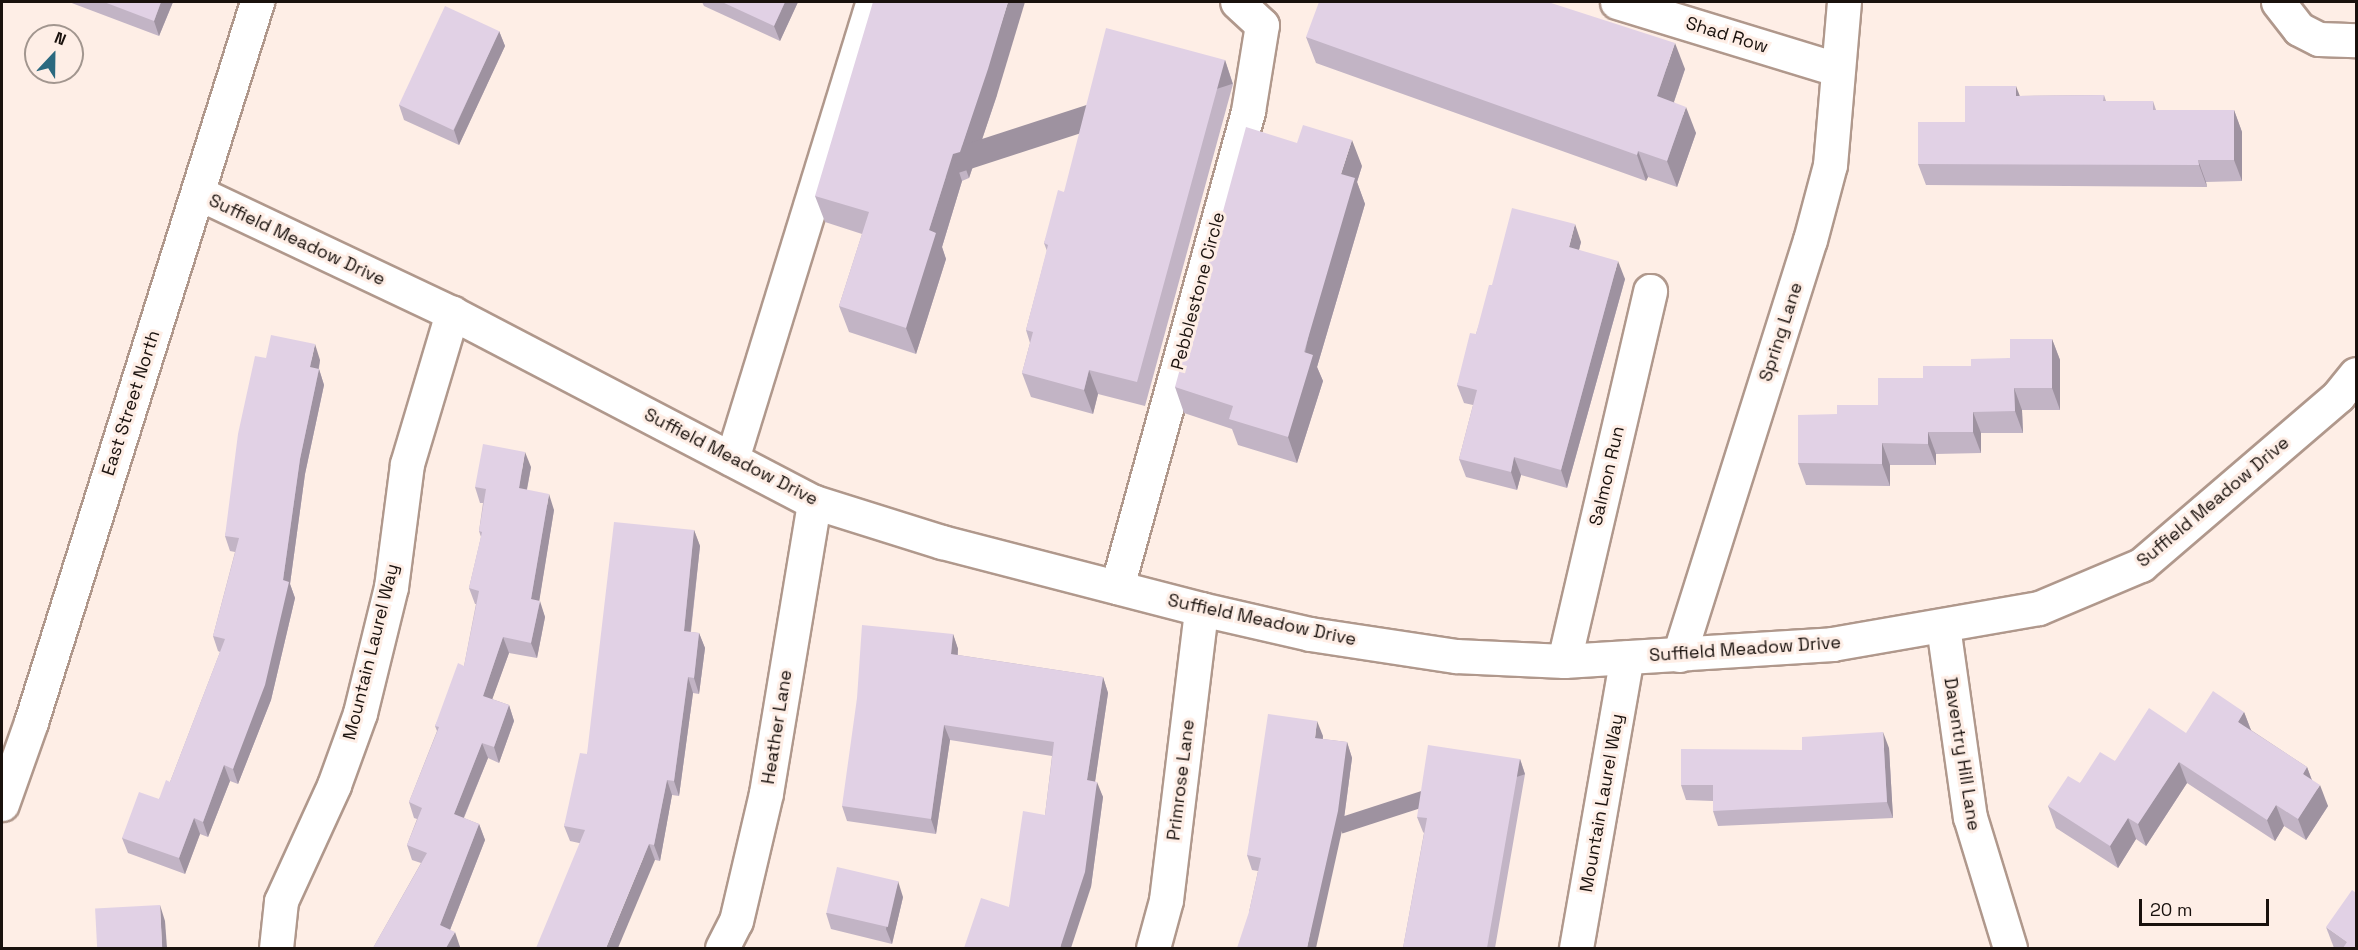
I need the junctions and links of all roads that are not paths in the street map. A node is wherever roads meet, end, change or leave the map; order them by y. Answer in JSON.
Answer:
{"nodes":[{"id":1,"x":257,"y":2,"type":"edge"},
{"id":2,"x":873,"y":2,"type":"edge"},
{"id":3,"x":1237,"y":2,"type":"edge"},
{"id":4,"x":1617,"y":2,"type":"edge"},
{"id":5,"x":1844,"y":2,"type":"edge"},
{"id":6,"x":2278,"y":2,"type":"edge"},
{"id":7,"x":2356,"y":40,"type":"edge"},
{"id":8,"x":1836,"y":69,"type":"junction"},
{"id":9,"x":198,"y":193,"type":"junction"},
{"id":10,"x":1650,"y":291,"type":"dead end"},
{"id":11,"x":452,"y":313,"type":"junction"},
{"id":12,"x":2350,"y":389,"type":"edge"},
{"id":13,"x":732,"y":459,"type":"junction"},
{"id":14,"x":814,"y":502,"type":"junction"},
{"id":15,"x":1117,"y":587,"type":"junction"},
{"id":16,"x":1201,"y":609,"type":"junction"},
{"id":17,"x":1943,"y":626,"type":"junction"},
{"id":18,"x":1679,"y":655,"type":"junction"},
{"id":19,"x":1627,"y":657,"type":"junction"},
{"id":20,"x":1564,"y":661,"type":"junction"},
{"id":21,"x":2,"y":804,"type":"edge"},
{"id":22,"x":276,"y":948,"type":"edge"},
{"id":23,"x":722,"y":948,"type":"edge"},
{"id":24,"x":1153,"y":948,"type":"edge"},
{"id":25,"x":1576,"y":948,"type":"edge"},
{"id":26,"x":2010,"y":948,"type":"edge"}],
"edges":[{"from":1,"to":9,"type":"street","name":"East Street North"},
{"from":2,"to":13,"type":"street"},
{"from":3,"to":15,"type":"street","name":"Pebblestone Circle"},
{"from":4,"to":8,"type":"street","name":"Shad Row"},
{"from":5,"to":8,"type":"street","name":"Spring Lane"},
{"from":6,"to":7,"type":"street"},
{"from":8,"to":18,"type":"street","name":"Spring Lane"},
{"from":9,"to":11,"type":"street","name":"Suffield Meadow Drive"},
{"from":9,"to":21,"type":"street","name":"East Street North"},
{"from":10,"to":20,"type":"street","name":"Salmon Run"},
{"from":11,"to":13,"type":"street","name":"Suffield Meadow Drive"},
{"from":11,"to":22,"type":"street","name":"Mountain Laurel Way"},
{"from":12,"to":17,"type":"street","name":"Suffield Meadow Drive"},
{"from":13,"to":14,"type":"street","name":"Suffield Meadow Drive"},
{"from":14,"to":15,"type":"street","name":"Suffield Meadow Drive"},
{"from":14,"to":23,"type":"street","name":"Heather Lane"},
{"from":15,"to":16,"type":"street","name":"Suffield Meadow Drive"},
{"from":16,"to":20,"type":"street","name":"Suffield Meadow Drive"},
{"from":16,"to":24,"type":"street","name":"Primrose Lane"},
{"from":17,"to":18,"type":"street","name":"Suffield Meadow Drive"},
{"from":17,"to":26,"type":"street","name":"Daventry Hill Lane"},
{"from":18,"to":19,"type":"street","name":"Suffield Meadow Drive"},
{"from":19,"to":20,"type":"street","name":"Suffield Meadow Drive"},
{"from":19,"to":25,"type":"street","name":"Mountain Laurel Way"}]}
